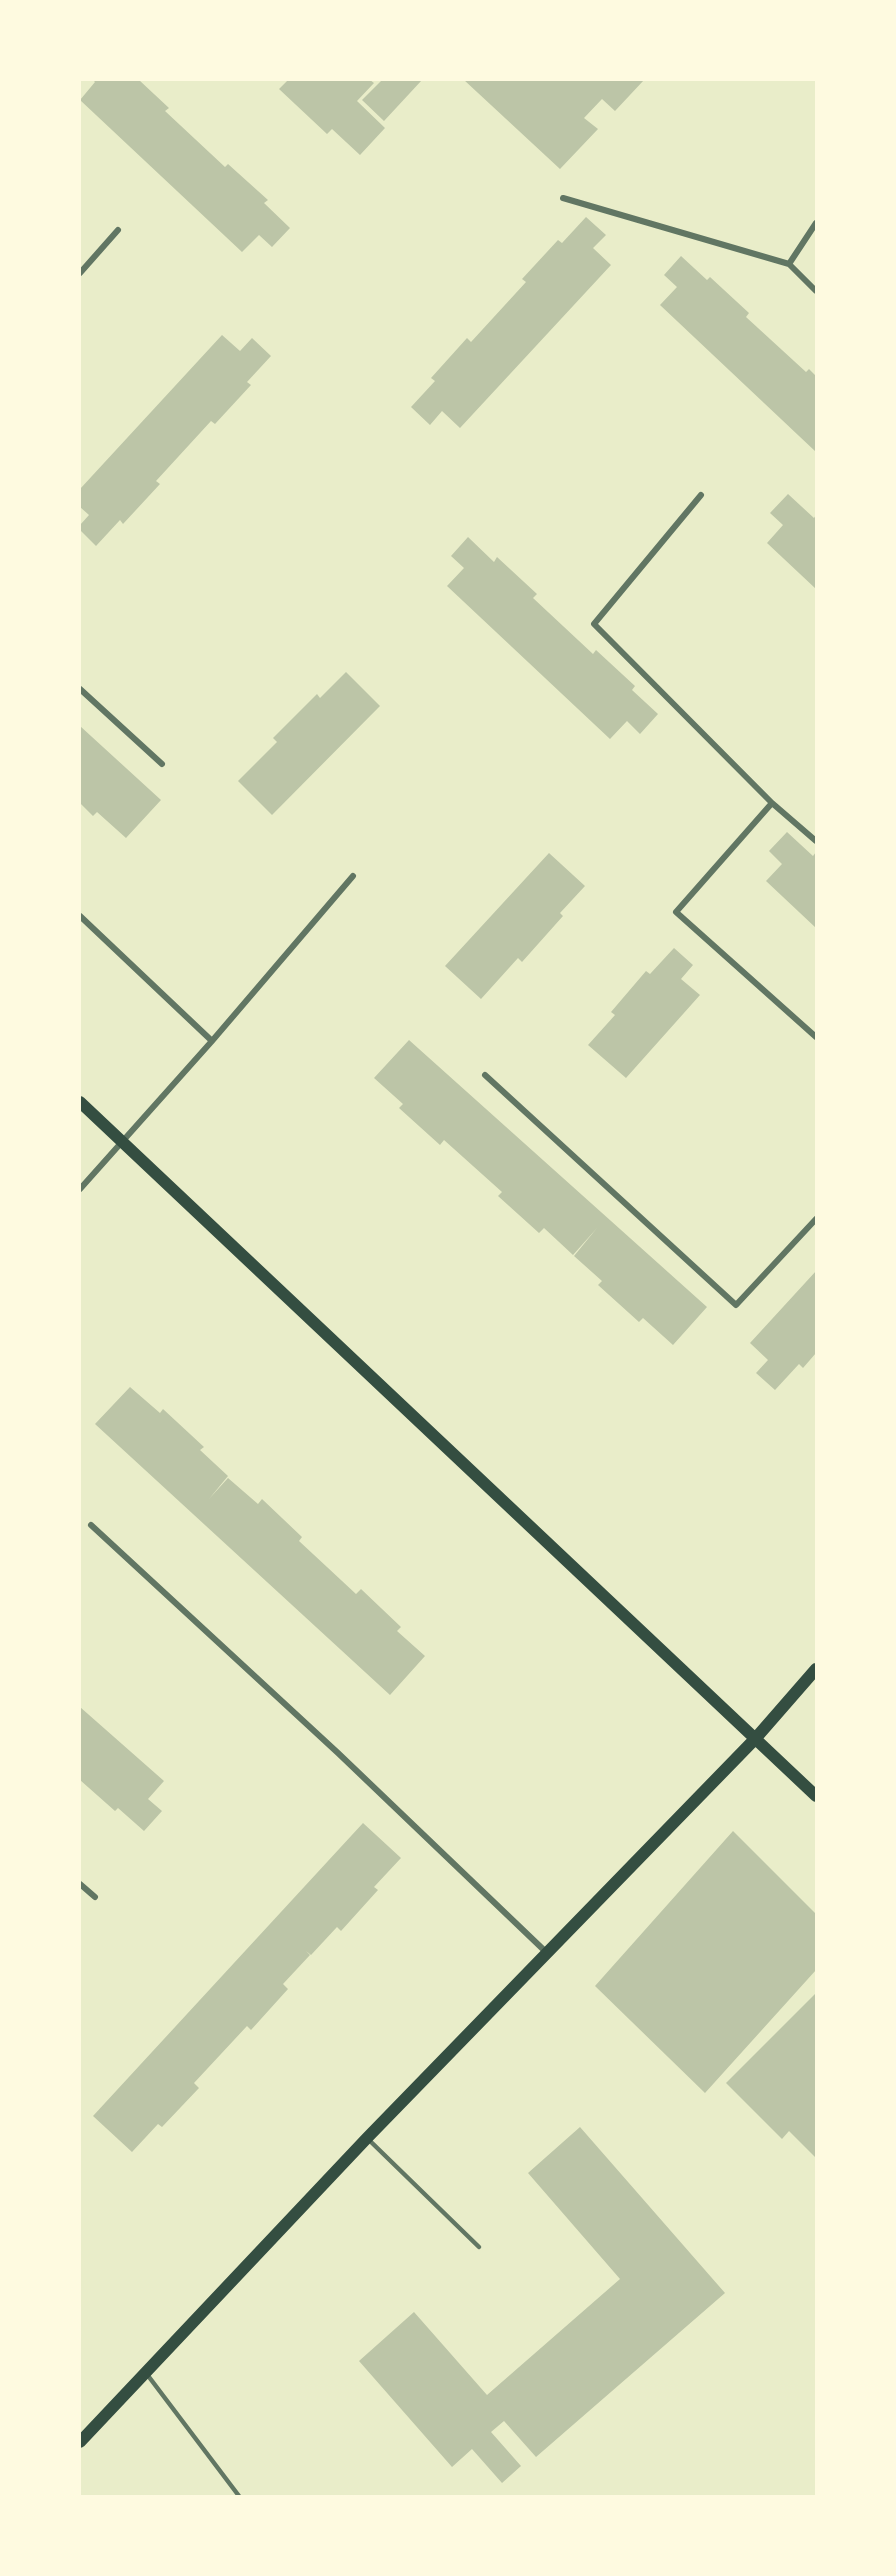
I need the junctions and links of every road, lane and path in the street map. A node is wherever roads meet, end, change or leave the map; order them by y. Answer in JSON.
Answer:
{"nodes":[{"id":1,"x":563,"y":198,"type":"dead end"},
{"id":2,"x":816,"y":223,"type":"edge"},
{"id":3,"x":118,"y":230,"type":"dead end"},
{"id":4,"x":789,"y":264,"type":"junction"},
{"id":5,"x":80,"y":273,"type":"edge"},
{"id":6,"x":816,"y":291,"type":"edge"},
{"id":7,"x":701,"y":495,"type":"dead end"},
{"id":8,"x":80,"y":688,"type":"edge"},
{"id":9,"x":162,"y":764,"type":"dead end"},
{"id":10,"x":772,"y":803,"type":"junction"},
{"id":11,"x":816,"y":841,"type":"edge"},
{"id":12,"x":353,"y":876,"type":"dead end"},
{"id":13,"x":80,"y":916,"type":"edge"},
{"id":14,"x":816,"y":1037,"type":"edge"},
{"id":15,"x":213,"y":1041,"type":"junction"},
{"id":16,"x":485,"y":1076,"type":"dead end"},
{"id":17,"x":80,"y":1102,"type":"edge"},
{"id":18,"x":120,"y":1141,"type":"junction"},
{"id":19,"x":80,"y":1189,"type":"edge"},
{"id":20,"x":816,"y":1219,"type":"edge"},
{"id":21,"x":91,"y":1525,"type":"dead end"},
{"id":22,"x":816,"y":1669,"type":"edge"},
{"id":23,"x":755,"y":1739,"type":"junction"},
{"id":24,"x":816,"y":1796,"type":"edge"},
{"id":25,"x":80,"y":1884,"type":"edge"},
{"id":26,"x":95,"y":1898,"type":"dead end"},
{"id":27,"x":546,"y":1952,"type":"junction"},
{"id":28,"x":367,"y":2138,"type":"junction"},
{"id":29,"x":478,"y":2247,"type":"dead end"},
{"id":30,"x":146,"y":2373,"type":"junction"},
{"id":31,"x":80,"y":2442,"type":"edge"},
{"id":32,"x":239,"y":2496,"type":"edge"}],
"edges":[{"from":1,"to":4,"type":"street"},
{"from":2,"to":4,"type":"street"},
{"from":3,"to":5,"type":"street"},
{"from":4,"to":6,"type":"street"},
{"from":7,"to":10,"type":"street"},
{"from":8,"to":9,"type":"street"},
{"from":10,"to":11,"type":"street"},
{"from":10,"to":14,"type":"street"},
{"from":12,"to":15,"type":"street"},
{"from":13,"to":15,"type":"street"},
{"from":15,"to":18,"type":"street"},
{"from":16,"to":20,"type":"street"},
{"from":17,"to":18,"type":"main road"},
{"from":18,"to":19,"type":"street"},
{"from":18,"to":23,"type":"main road"},
{"from":21,"to":27,"type":"street"},
{"from":22,"to":23,"type":"main road"},
{"from":23,"to":24,"type":"main road"},
{"from":23,"to":27,"type":"main road"},
{"from":25,"to":26,"type":"street"},
{"from":27,"to":28,"type":"main road"},
{"from":28,"to":29,"type":"lane"},
{"from":28,"to":30,"type":"main road"},
{"from":30,"to":31,"type":"main road"},
{"from":30,"to":32,"type":"lane"}]}
